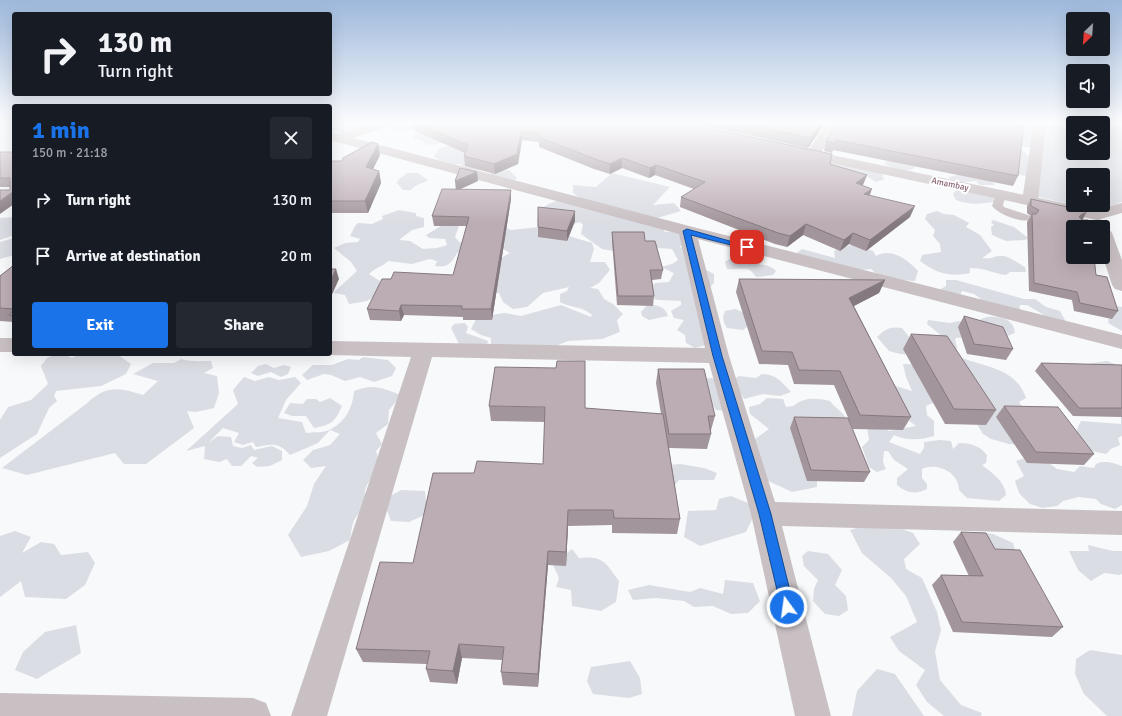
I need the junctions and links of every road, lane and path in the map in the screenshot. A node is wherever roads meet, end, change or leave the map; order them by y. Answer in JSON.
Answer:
{"nodes":[{"id":1,"x":396,"y":155,"type":"edge"},
{"id":2,"x":814,"y":155,"type":"edge"},
{"id":3,"x":1036,"y":155,"type":"edge"},
{"id":4,"x":1001,"y":195,"type":"junction"},
{"id":5,"x":1030,"y":201,"type":"junction"},
{"id":6,"x":1122,"y":208,"type":"edge"},
{"id":7,"x":1027,"y":218,"type":"dead end"},
{"id":8,"x":1088,"y":220,"type":"edge"},
{"id":9,"x":1106,"y":220,"type":"edge"},
{"id":10,"x":687,"y":231,"type":"junction"},
{"id":11,"x":1110,"y":251,"type":"edge"},
{"id":12,"x":1122,"y":284,"type":"edge"},
{"id":13,"x":1122,"y":342,"type":"edge"},
{"id":14,"x":0,"y":344,"type":"edge"},
{"id":15,"x":12,"y":345,"type":"edge"},
{"id":16,"x":332,"y":348,"type":"edge"},
{"id":17,"x":424,"y":349,"type":"junction"},
{"id":18,"x":718,"y":356,"type":"junction"},
{"id":19,"x":765,"y":514,"type":"junction"},
{"id":20,"x":1122,"y":523,"type":"edge"},
{"id":21,"x":0,"y":711,"type":"edge"},
{"id":22,"x":254,"y":716,"type":"edge"},
{"id":23,"x":309,"y":716,"type":"edge"},
{"id":24,"x":813,"y":716,"type":"edge"}],
"edges":[{"from":1,"to":10,"type":"street"},
{"from":2,"to":4,"type":"street","name":"Amambay"},
{"from":3,"to":5,"type":"street"},
{"from":4,"to":5,"type":"street","name":"Amambay"},
{"from":4,"to":7,"type":"lane"},
{"from":5,"to":8,"type":"street","name":"Amambay"},
{"from":6,"to":9,"type":"street","name":"Amambay"},
{"from":10,"to":13,"type":"street"},
{"from":10,"to":18,"type":"street"},
{"from":11,"to":12,"type":"street"},
{"from":14,"to":15,"type":"street"},
{"from":16,"to":17,"type":"street"},
{"from":17,"to":18,"type":"street"},
{"from":17,"to":23,"type":"street"},
{"from":18,"to":19,"type":"street"},
{"from":19,"to":20,"type":"street"},
{"from":19,"to":24,"type":"street"},
{"from":21,"to":22,"type":"street"}]}
